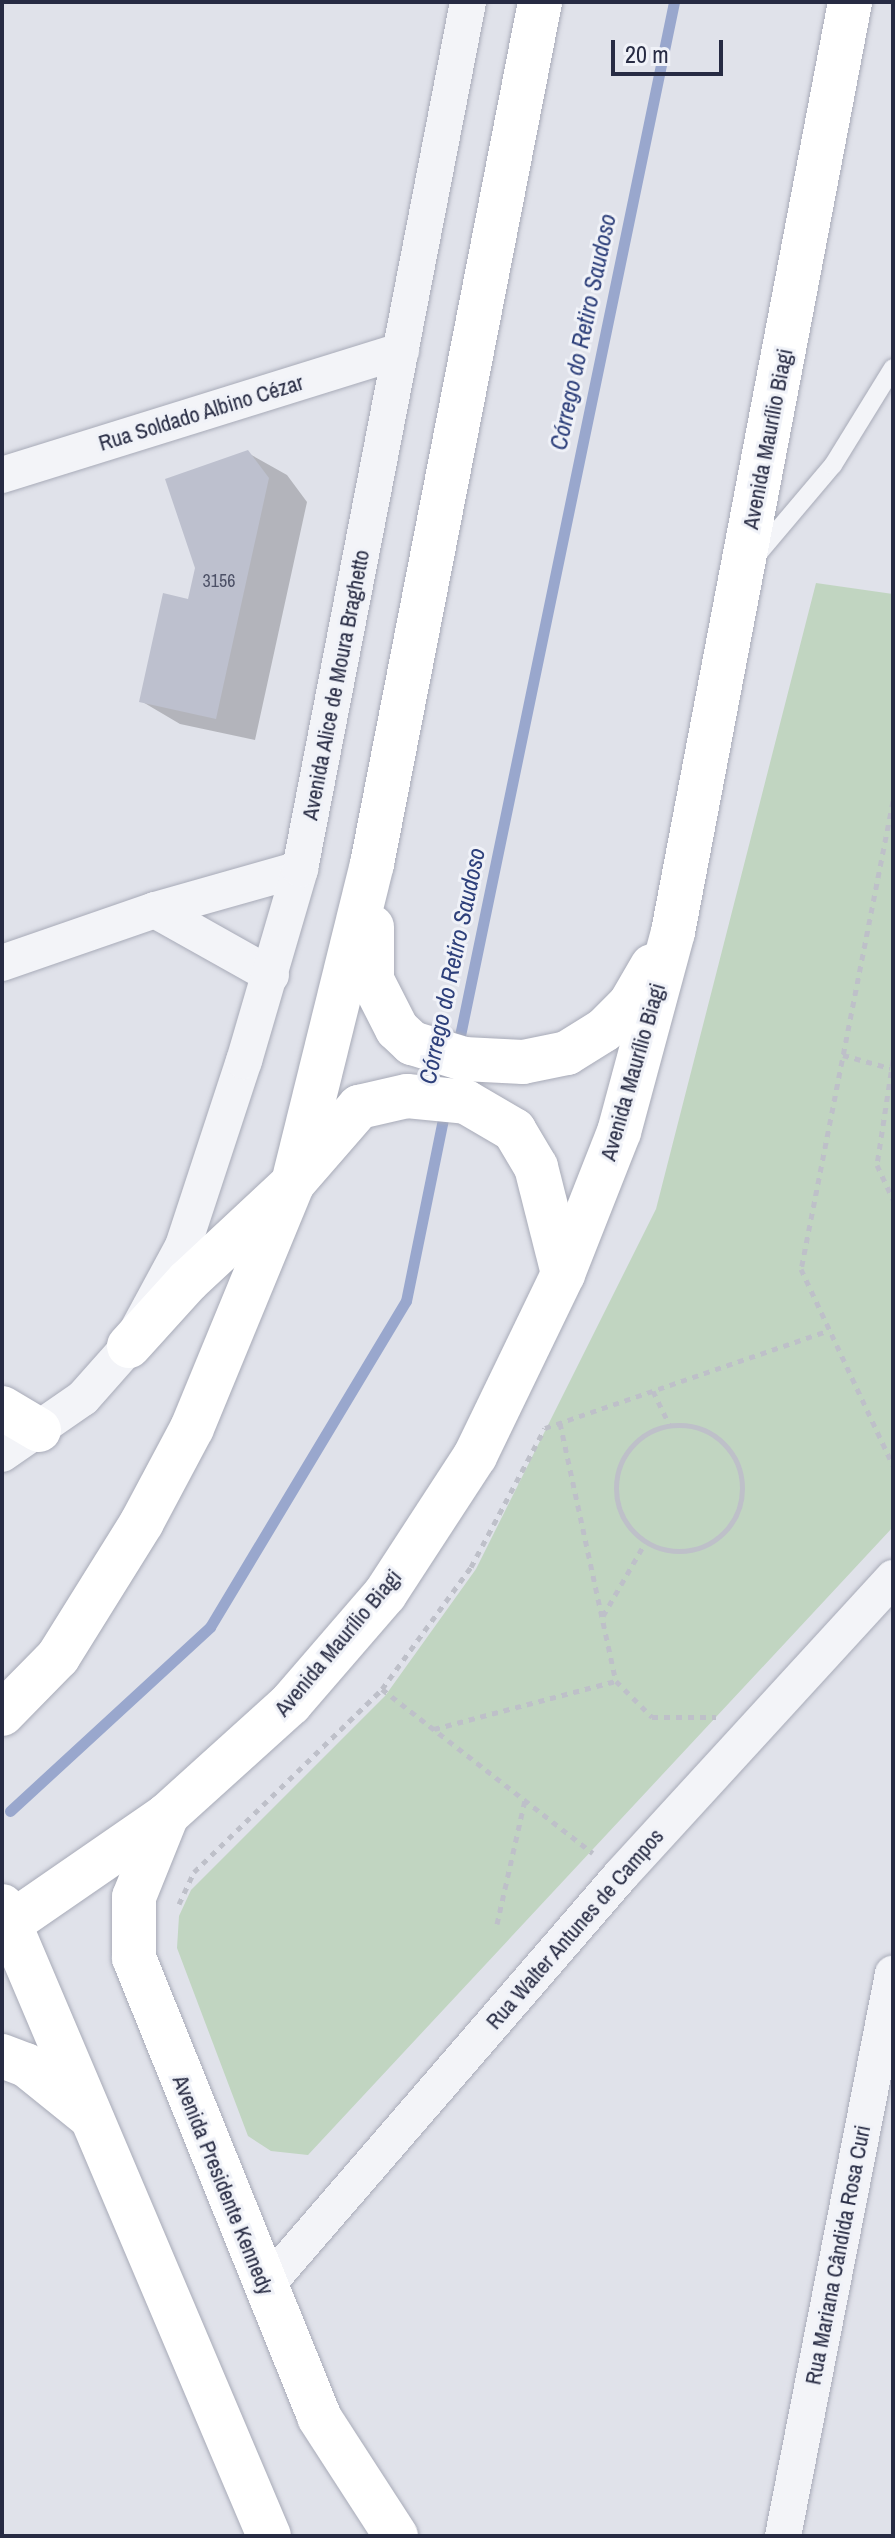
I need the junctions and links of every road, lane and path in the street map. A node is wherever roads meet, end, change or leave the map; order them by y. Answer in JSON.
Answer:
{"nodes":[{"id":1,"x":468,"y":2,"type":"edge"},
{"id":2,"x":540,"y":2,"type":"edge"},
{"id":3,"x":850,"y":2,"type":"edge"},
{"id":4,"x":401,"y":351,"type":"junction"},
{"id":5,"x":893,"y":368,"type":"edge"},
{"id":6,"x":2,"y":475,"type":"edge"},
{"id":7,"x":744,"y":570,"type":"junction"},
{"id":8,"x":893,"y":801,"type":"edge"},
{"id":9,"x":372,"y":864,"type":"junction"},
{"id":10,"x":300,"y":869,"type":"junction"},
{"id":11,"x":155,"y":910,"type":"junction"},
{"id":12,"x":673,"y":932,"type":"junction"},
{"id":13,"x":2,"y":963,"type":"edge"},
{"id":14,"x":271,"y":975,"type":"junction"},
{"id":15,"x":843,"y":1055,"type":"junction"},
{"id":16,"x":893,"y":1060,"type":"edge"},
{"id":17,"x":890,"y":1068,"type":"junction"},
{"id":18,"x":293,"y":1183,"type":"junction"},
{"id":19,"x":893,"y":1200,"type":"edge"},
{"id":20,"x":563,"y":1274,"type":"junction"},
{"id":21,"x":829,"y":1330,"type":"junction"},
{"id":22,"x":129,"y":1346,"type":"junction"},
{"id":23,"x":653,"y":1391,"type":"junction"},
{"id":24,"x":2,"y":1408,"type":"edge"},
{"id":25,"x":560,"y":1423,"type":"junction"},
{"id":26,"x":669,"y":1424,"type":"junction"},
{"id":27,"x":39,"y":1430,"type":"junction"},
{"id":28,"x":2,"y":1454,"type":"edge"},
{"id":29,"x":893,"y":1465,"type":"edge"},
{"id":30,"x":645,"y":1543,"type":"junction"},
{"id":31,"x":893,"y":1578,"type":"edge"},
{"id":32,"x":602,"y":1617,"type":"junction"},
{"id":33,"x":616,"y":1681,"type":"junction"},
{"id":34,"x":382,"y":1689,"type":"junction"},
{"id":35,"x":2,"y":1714,"type":"edge"},
{"id":36,"x":766,"y":1717,"type":"junction"},
{"id":37,"x":433,"y":1729,"type":"junction"},
{"id":38,"x":525,"y":1800,"type":"junction"},
{"id":39,"x":167,"y":1815,"type":"junction"},
{"id":40,"x":621,"y":1875,"type":"junction"},
{"id":41,"x":174,"y":1914,"type":"dead end"},
{"id":42,"x":4,"y":1920,"type":"edge"},
{"id":43,"x":497,"y":1924,"type":"dead end"},
{"id":44,"x":893,"y":1974,"type":"edge"},
{"id":45,"x":2,"y":2056,"type":"edge"},
{"id":46,"x":88,"y":2115,"type":"junction"},
{"id":47,"x":265,"y":2287,"type":"junction"},
{"id":48,"x":269,"y":2536,"type":"edge"},
{"id":49,"x":396,"y":2536,"type":"edge"},
{"id":50,"x":783,"y":2536,"type":"edge"}],
"edges":[{"from":1,"to":4,"type":"street","name":"Avenida Alice de Moura Braghetto"},
{"from":2,"to":9,"type":"main road"},
{"from":3,"to":7,"type":"main road","name":"Avenida Maurílio Biagi"},
{"from":4,"to":6,"type":"street","name":"Rua Soldado Albino Cézar"},
{"from":4,"to":10,"type":"street","name":"Avenida Alice de Moura Braghetto"},
{"from":5,"to":7,"type":"lane"},
{"from":7,"to":12,"type":"main road","name":"Avenida Maurílio Biagi"},
{"from":8,"to":15,"type":"path"},
{"from":9,"to":12,"type":"main road"},
{"from":9,"to":18,"type":"main road"},
{"from":10,"to":11,"type":"street"},
{"from":10,"to":14,"type":"street","name":"Avenida Alice de Moura Braghetto"},
{"from":11,"to":13,"type":"street"},
{"from":11,"to":14,"type":"street"},
{"from":12,"to":20,"type":"main road","name":"Avenida Maurílio Biagi"},
{"from":14,"to":22,"type":"street","name":"Avenida Alice de Moura Braghetto"},
{"from":15,"to":17,"type":"path"},
{"from":15,"to":21,"type":"path"},
{"from":16,"to":17,"type":"path"},
{"from":17,"to":19,"type":"path"},
{"from":18,"to":20,"type":"main road"},
{"from":18,"to":22,"type":"main road"},
{"from":18,"to":35,"type":"main road"},
{"from":20,"to":39,"type":"main road","name":"Avenida Maurílio Biagi"},
{"from":21,"to":23,"type":"path"},
{"from":21,"to":29,"type":"path"},
{"from":22,"to":27,"type":"street"},
{"from":23,"to":25,"type":"path"},
{"from":23,"to":26,"type":"path"},
{"from":24,"to":27,"type":"main road"},
{"from":25,"to":32,"type":"path"},
{"from":25,"to":34,"type":"path"},
{"from":26,"to":30,"type":"path"},
{"from":26,"to":30,"type":"path"},
{"from":27,"to":28,"type":"street"},
{"from":30,"to":32,"type":"path"},
{"from":31,"to":36,"type":"street","name":"Rua Walter Antunes de Campos"},
{"from":32,"to":33,"type":"path"},
{"from":33,"to":36,"type":"path"},
{"from":33,"to":37,"type":"path"},
{"from":34,"to":37,"type":"path"},
{"from":34,"to":41,"type":"path"},
{"from":36,"to":40,"type":"street","name":"Rua Walter Antunes de Campos"},
{"from":37,"to":38,"type":"path"},
{"from":38,"to":40,"type":"path"},
{"from":38,"to":43,"type":"path"},
{"from":39,"to":42,"type":"main road","name":"Avenida Maurílio Biagi"},
{"from":39,"to":47,"type":"main road","name":"Avenida Presidente Kennedy"},
{"from":40,"to":47,"type":"street","name":"Rua Walter Antunes de Campos"},
{"from":42,"to":46,"type":"main road"},
{"from":44,"to":50,"type":"street","name":"Rua Mariana Cândida Rosa Curi"},
{"from":45,"to":46,"type":"main road"},
{"from":46,"to":48,"type":"main road"},
{"from":47,"to":49,"type":"main road","name":"Avenida Presidente Kennedy"}]}
